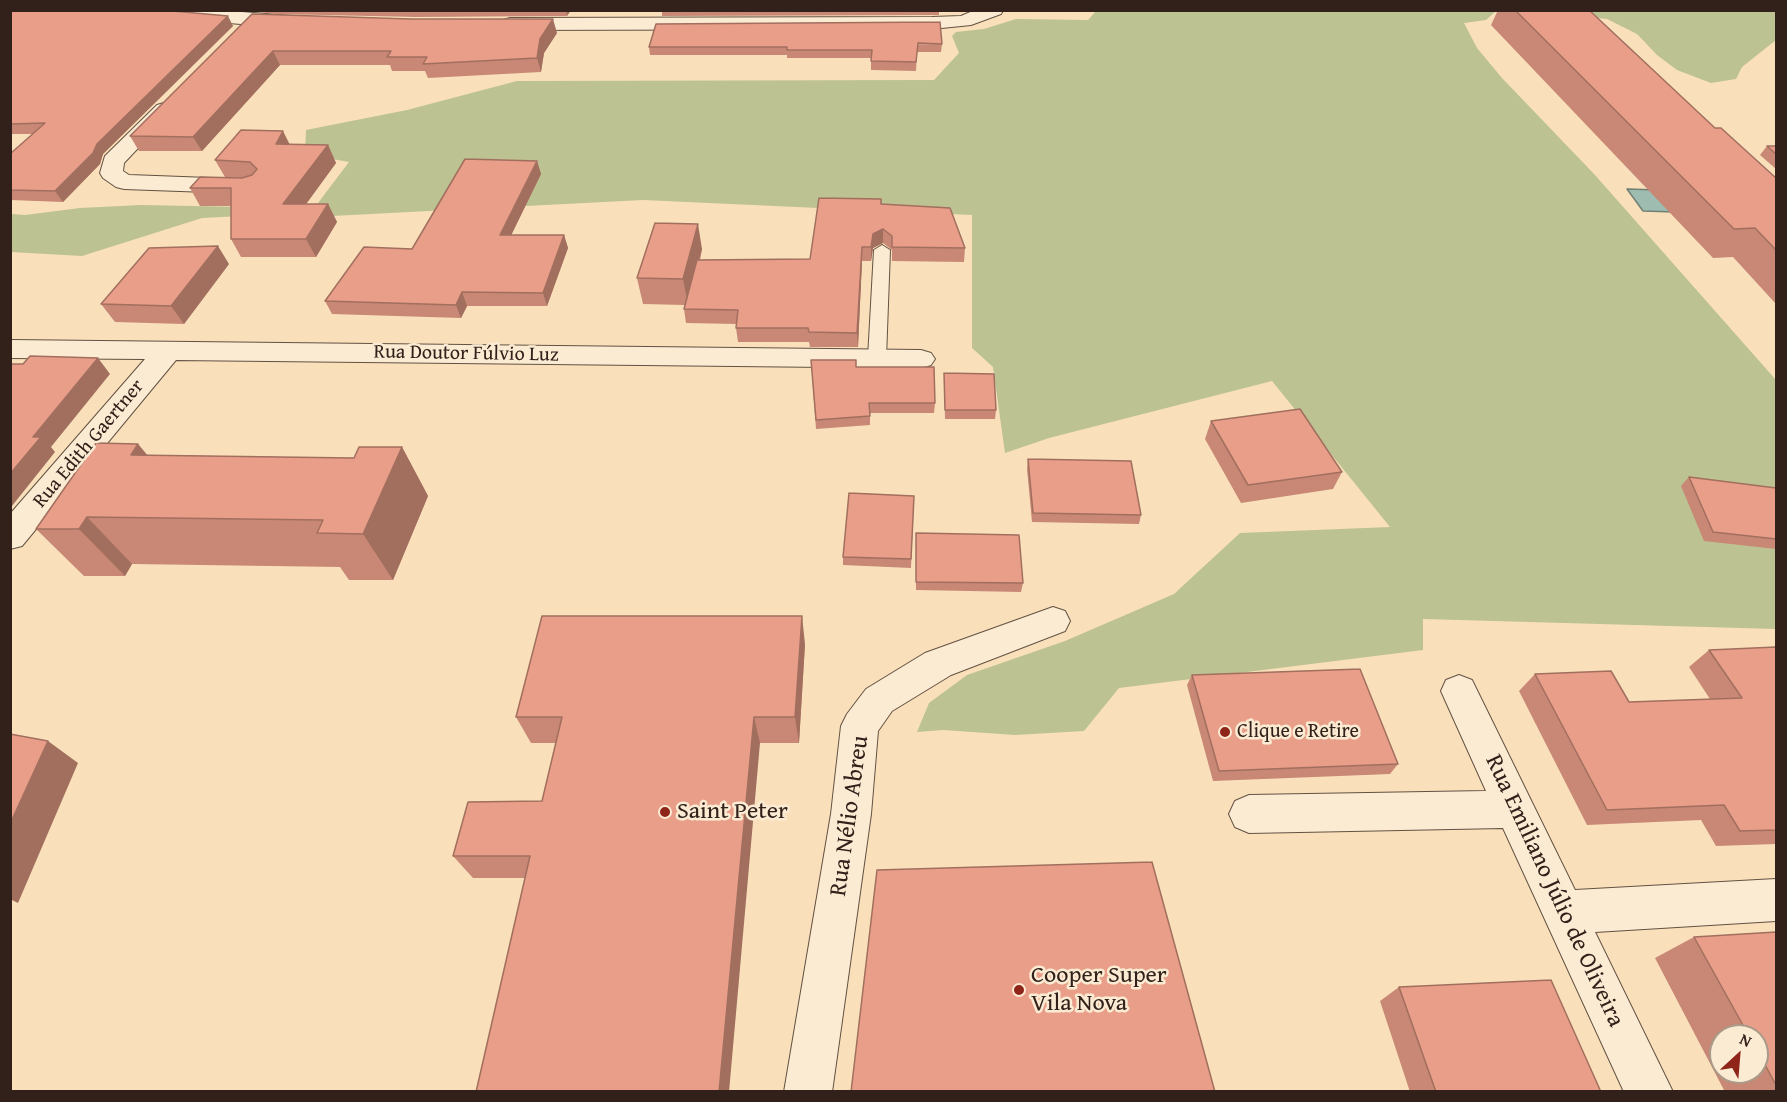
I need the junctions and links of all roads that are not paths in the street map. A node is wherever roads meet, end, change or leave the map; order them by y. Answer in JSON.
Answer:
{"nodes":[{"id":1,"x":143,"y":10,"type":"edge"},
{"id":2,"x":994,"y":10,"type":"edge"},
{"id":3,"x":282,"y":16,"type":"edge"},
{"id":4,"x":646,"y":17,"type":"edge"},
{"id":5,"x":847,"y":17,"type":"edge"},
{"id":6,"x":252,"y":21,"type":"junction"},
{"id":7,"x":311,"y":23,"type":"edge"},
{"id":8,"x":486,"y":24,"type":"edge"},
{"id":9,"x":229,"y":41,"type":"edge"},
{"id":10,"x":180,"y":93,"type":"edge"},
{"id":11,"x":252,"y":187,"type":"edge"},
{"id":12,"x":882,"y":250,"type":"dead end"},
{"id":13,"x":10,"y":349,"type":"edge"},
{"id":14,"x":168,"y":351,"type":"junction"},
{"id":15,"x":877,"y":358,"type":"junction"},
{"id":16,"x":921,"y":359,"type":"dead end"},
{"id":17,"x":10,"y":537,"type":"edge"},
{"id":18,"x":1053,"y":621,"type":"dead end"},
{"id":19,"x":1459,"y":691,"type":"dead end"},
{"id":20,"x":1515,"y":809,"type":"junction"},
{"id":21,"x":1248,"y":814,"type":"dead end"},
{"id":22,"x":1776,"y":900,"type":"edge"},
{"id":23,"x":1564,"y":912,"type":"junction"},
{"id":24,"x":808,"y":1092,"type":"edge"},
{"id":25,"x":1649,"y":1092,"type":"edge"}],
"edges":[{"from":1,"to":6,"type":"street"},
{"from":2,"to":5,"type":"street"},
{"from":3,"to":6,"type":"street"},
{"from":3,"to":7,"type":"street"},
{"from":4,"to":5,"type":"street"},
{"from":4,"to":8,"type":"street"},
{"from":6,"to":9,"type":"street"},
{"from":10,"to":11,"type":"street"},
{"from":12,"to":15,"type":"lane"},
{"from":13,"to":14,"type":"street","name":"Rua Doutor Fúlvio Luz"},
{"from":14,"to":15,"type":"street","name":"Rua Doutor Fúlvio Luz"},
{"from":14,"to":17,"type":"street","name":"Rua Edith Gaertner"},
{"from":15,"to":16,"type":"street","name":"Rua Doutor Fúlvio Luz"},
{"from":18,"to":24,"type":"street","name":"Rua Nélio Abreu"},
{"from":19,"to":20,"type":"street","name":"Rua Emiliano Júlio de Oliveira"},
{"from":20,"to":21,"type":"street"},
{"from":20,"to":23,"type":"street","name":"Rua Emiliano Júlio de Oliveira"},
{"from":22,"to":23,"type":"street"},
{"from":23,"to":25,"type":"street","name":"Rua Emiliano Júlio de Oliveira"}]}
